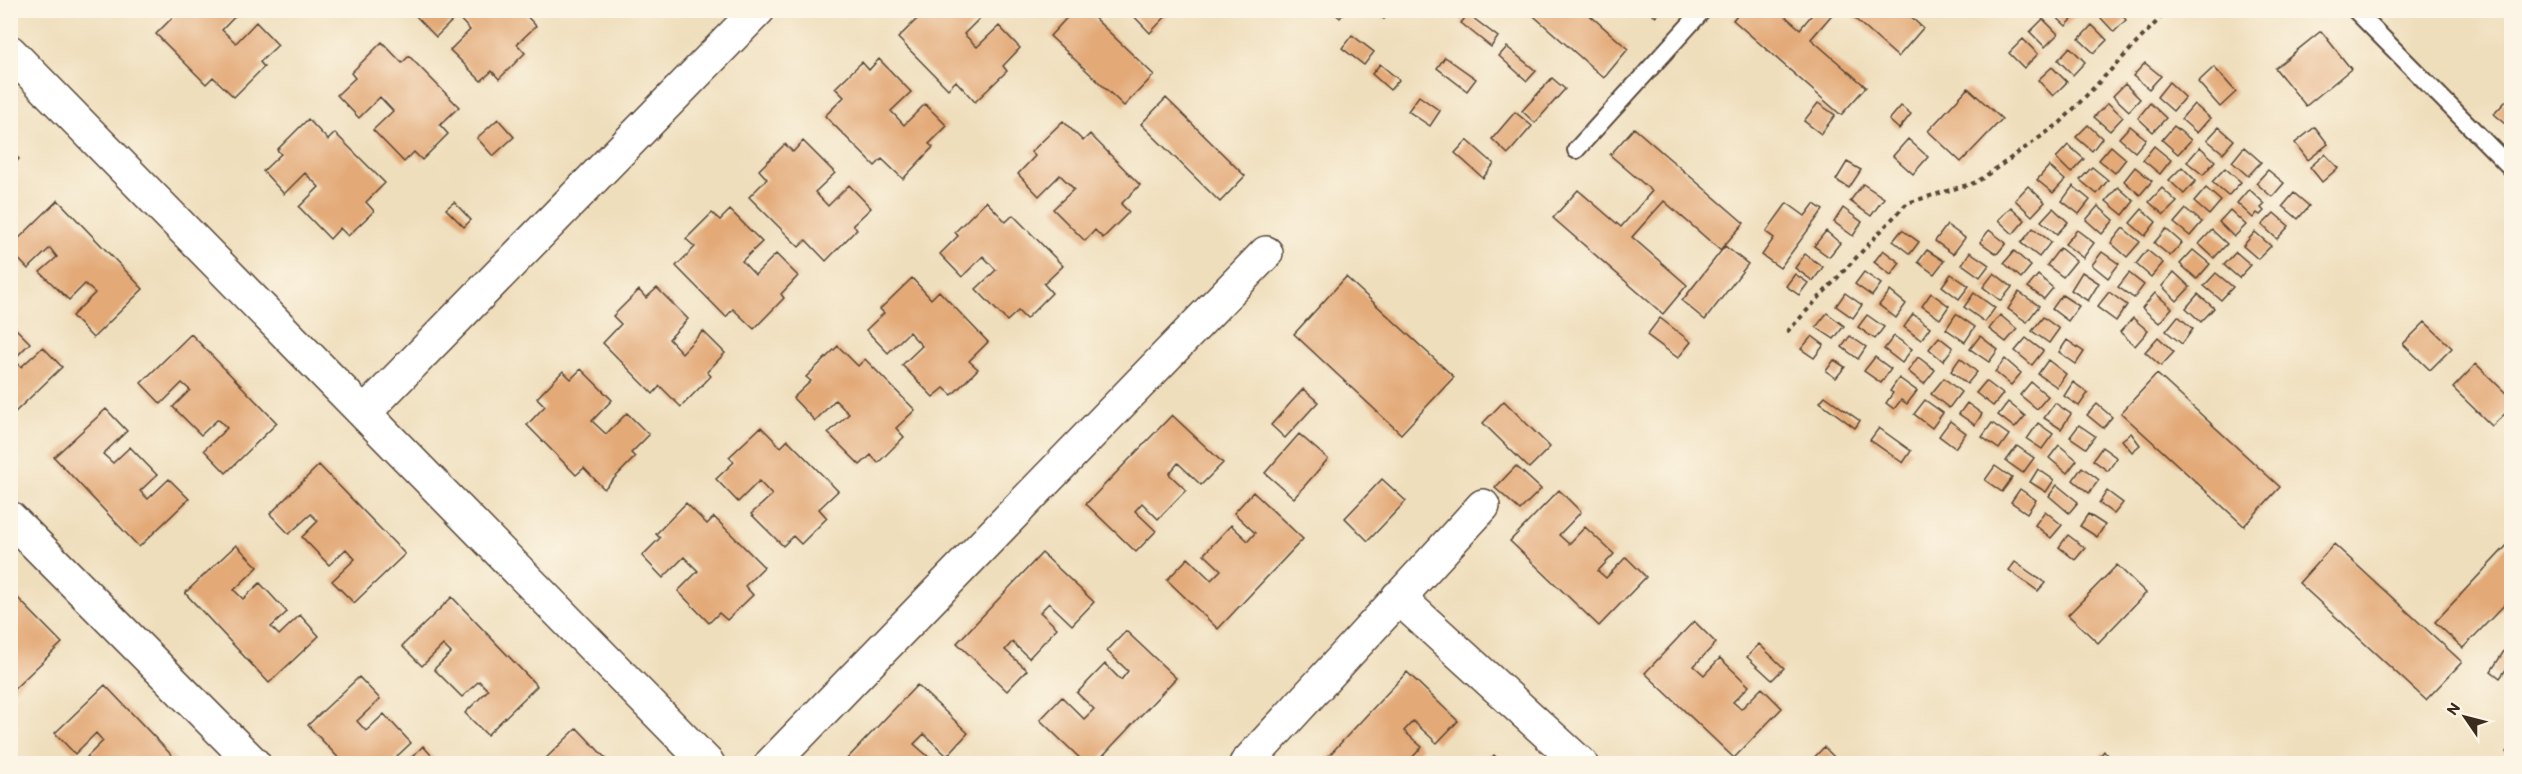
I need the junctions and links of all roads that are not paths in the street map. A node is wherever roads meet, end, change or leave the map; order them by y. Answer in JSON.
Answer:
{"nodes":[{"id":1,"x":758,"y":10,"type":"edge"},
{"id":2,"x":1703,"y":10,"type":"edge"},
{"id":3,"x":2355,"y":10,"type":"edge"},
{"id":4,"x":10,"y":52,"type":"edge"},
{"id":5,"x":1576,"y":150,"type":"dead end"},
{"id":6,"x":2511,"y":170,"type":"edge"},
{"id":7,"x":1266,"y":253,"type":"dead end"},
{"id":8,"x":364,"y":412,"type":"junction"},
{"id":9,"x":1483,"y":506,"type":"dead end"},
{"id":10,"x":10,"y":518,"type":"edge"},
{"id":11,"x":1398,"y":597,"type":"junction"},
{"id":12,"x":254,"y":764,"type":"edge"},
{"id":13,"x":708,"y":764,"type":"edge"},
{"id":14,"x":771,"y":764,"type":"edge"},
{"id":15,"x":1246,"y":764,"type":"edge"},
{"id":16,"x":1581,"y":764,"type":"edge"}],
"edges":[{"from":1,"to":8,"type":"street"},
{"from":2,"to":5,"type":"lane"},
{"from":3,"to":6,"type":"lane"},
{"from":4,"to":8,"type":"street"},
{"from":7,"to":14,"type":"street"},
{"from":8,"to":13,"type":"street"},
{"from":9,"to":11,"type":"street"},
{"from":10,"to":12,"type":"street"},
{"from":11,"to":15,"type":"street"},
{"from":11,"to":16,"type":"street"}]}
